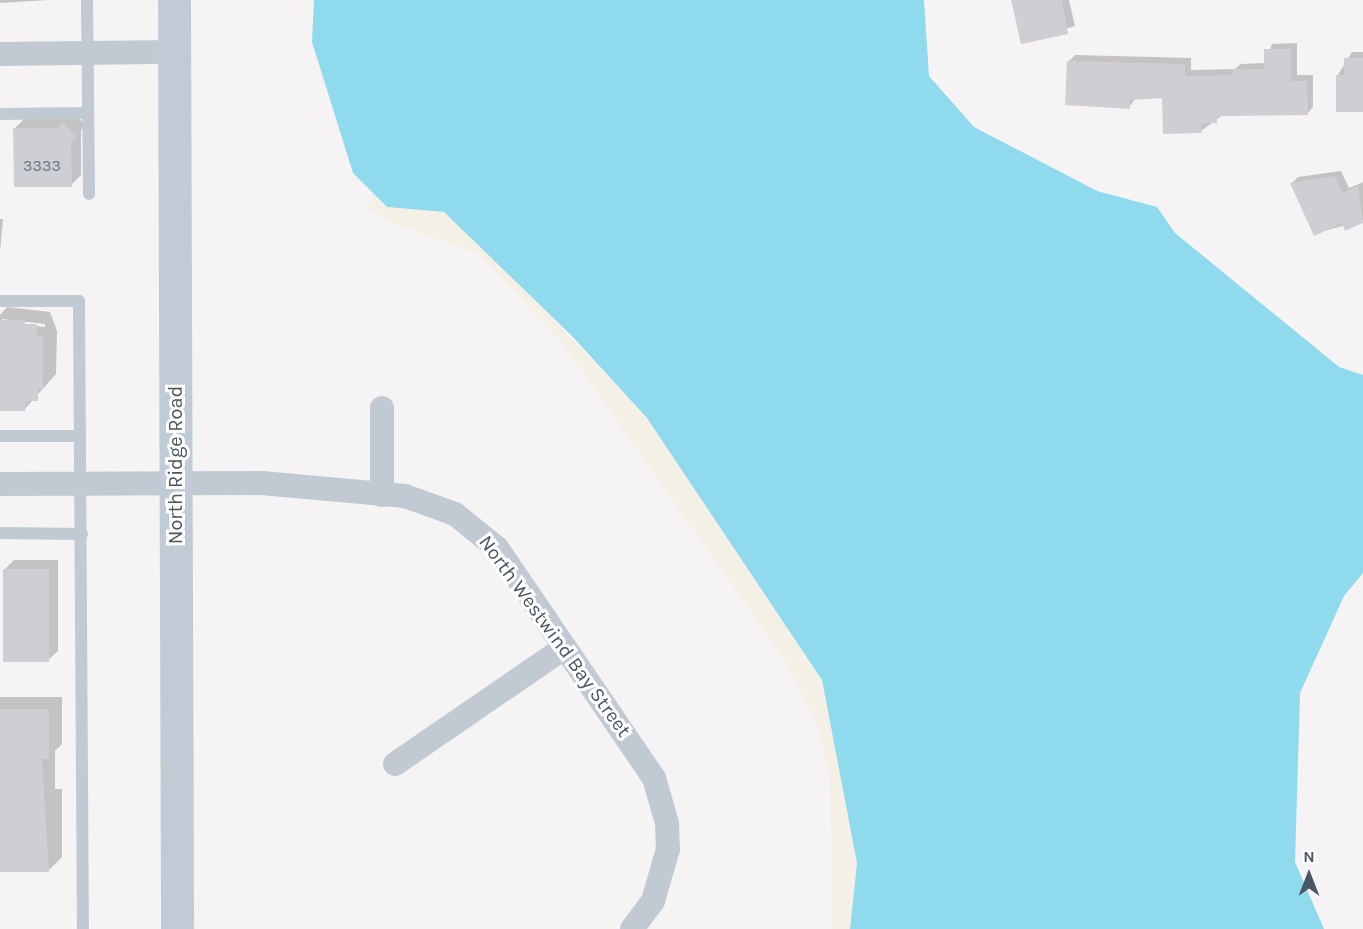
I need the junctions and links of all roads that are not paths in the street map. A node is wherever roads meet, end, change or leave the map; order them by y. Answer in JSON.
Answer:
{"nodes":[{"id":1,"x":87,"y":0,"type":"edge"},
{"id":2,"x":174,"y":0,"type":"edge"},
{"id":3,"x":174,"y":52,"type":"junction"},
{"id":4,"x":87,"y":53,"type":"junction"},
{"id":5,"x":0,"y":54,"type":"edge"},
{"id":6,"x":88,"y":113,"type":"junction"},
{"id":7,"x":0,"y":114,"type":"edge"},
{"id":8,"x":89,"y":194,"type":"dead end"},
{"id":9,"x":0,"y":301,"type":"edge"},
{"id":10,"x":382,"y":408,"type":"dead end"},
{"id":11,"x":0,"y":436,"type":"edge"},
{"id":12,"x":80,"y":436,"type":"junction"},
{"id":13,"x":0,"y":484,"type":"edge"},
{"id":14,"x":81,"y":484,"type":"junction"},
{"id":15,"x":175,"y":484,"type":"junction"},
{"id":16,"x":382,"y":495,"type":"junction"},
{"id":17,"x":0,"y":533,"type":"edge"},
{"id":18,"x":82,"y":534,"type":"junction"},
{"id":19,"x":565,"y":647,"type":"junction"},
{"id":20,"x":395,"y":764,"type":"dead end"},
{"id":21,"x":83,"y":929,"type":"edge"},
{"id":22,"x":177,"y":929,"type":"edge"},
{"id":23,"x":632,"y":929,"type":"edge"}],
"edges":[{"from":1,"to":4,"type":"lane"},
{"from":2,"to":3,"type":"main road","name":"North Ridge Road"},
{"from":3,"to":4,"type":"street"},
{"from":3,"to":15,"type":"main road","name":"North Ridge Road"},
{"from":4,"to":5,"type":"street"},
{"from":4,"to":6,"type":"lane"},
{"from":6,"to":7,"type":"lane"},
{"from":6,"to":8,"type":"lane"},
{"from":9,"to":12,"type":"lane"},
{"from":10,"to":16,"type":"street"},
{"from":11,"to":12,"type":"lane"},
{"from":12,"to":14,"type":"lane"},
{"from":13,"to":14,"type":"street","name":"North Westwind Bay Street"},
{"from":14,"to":15,"type":"street","name":"North Westwind Bay Street"},
{"from":14,"to":18,"type":"lane"},
{"from":15,"to":16,"type":"street","name":"North Westwind Bay Street"},
{"from":15,"to":22,"type":"main road","name":"North Ridge Road"},
{"from":16,"to":19,"type":"street","name":"North Westwind Bay Street"},
{"from":17,"to":18,"type":"lane"},
{"from":18,"to":21,"type":"lane"},
{"from":19,"to":20,"type":"street"},
{"from":19,"to":23,"type":"street","name":"North Westwind Bay Street"}]}
